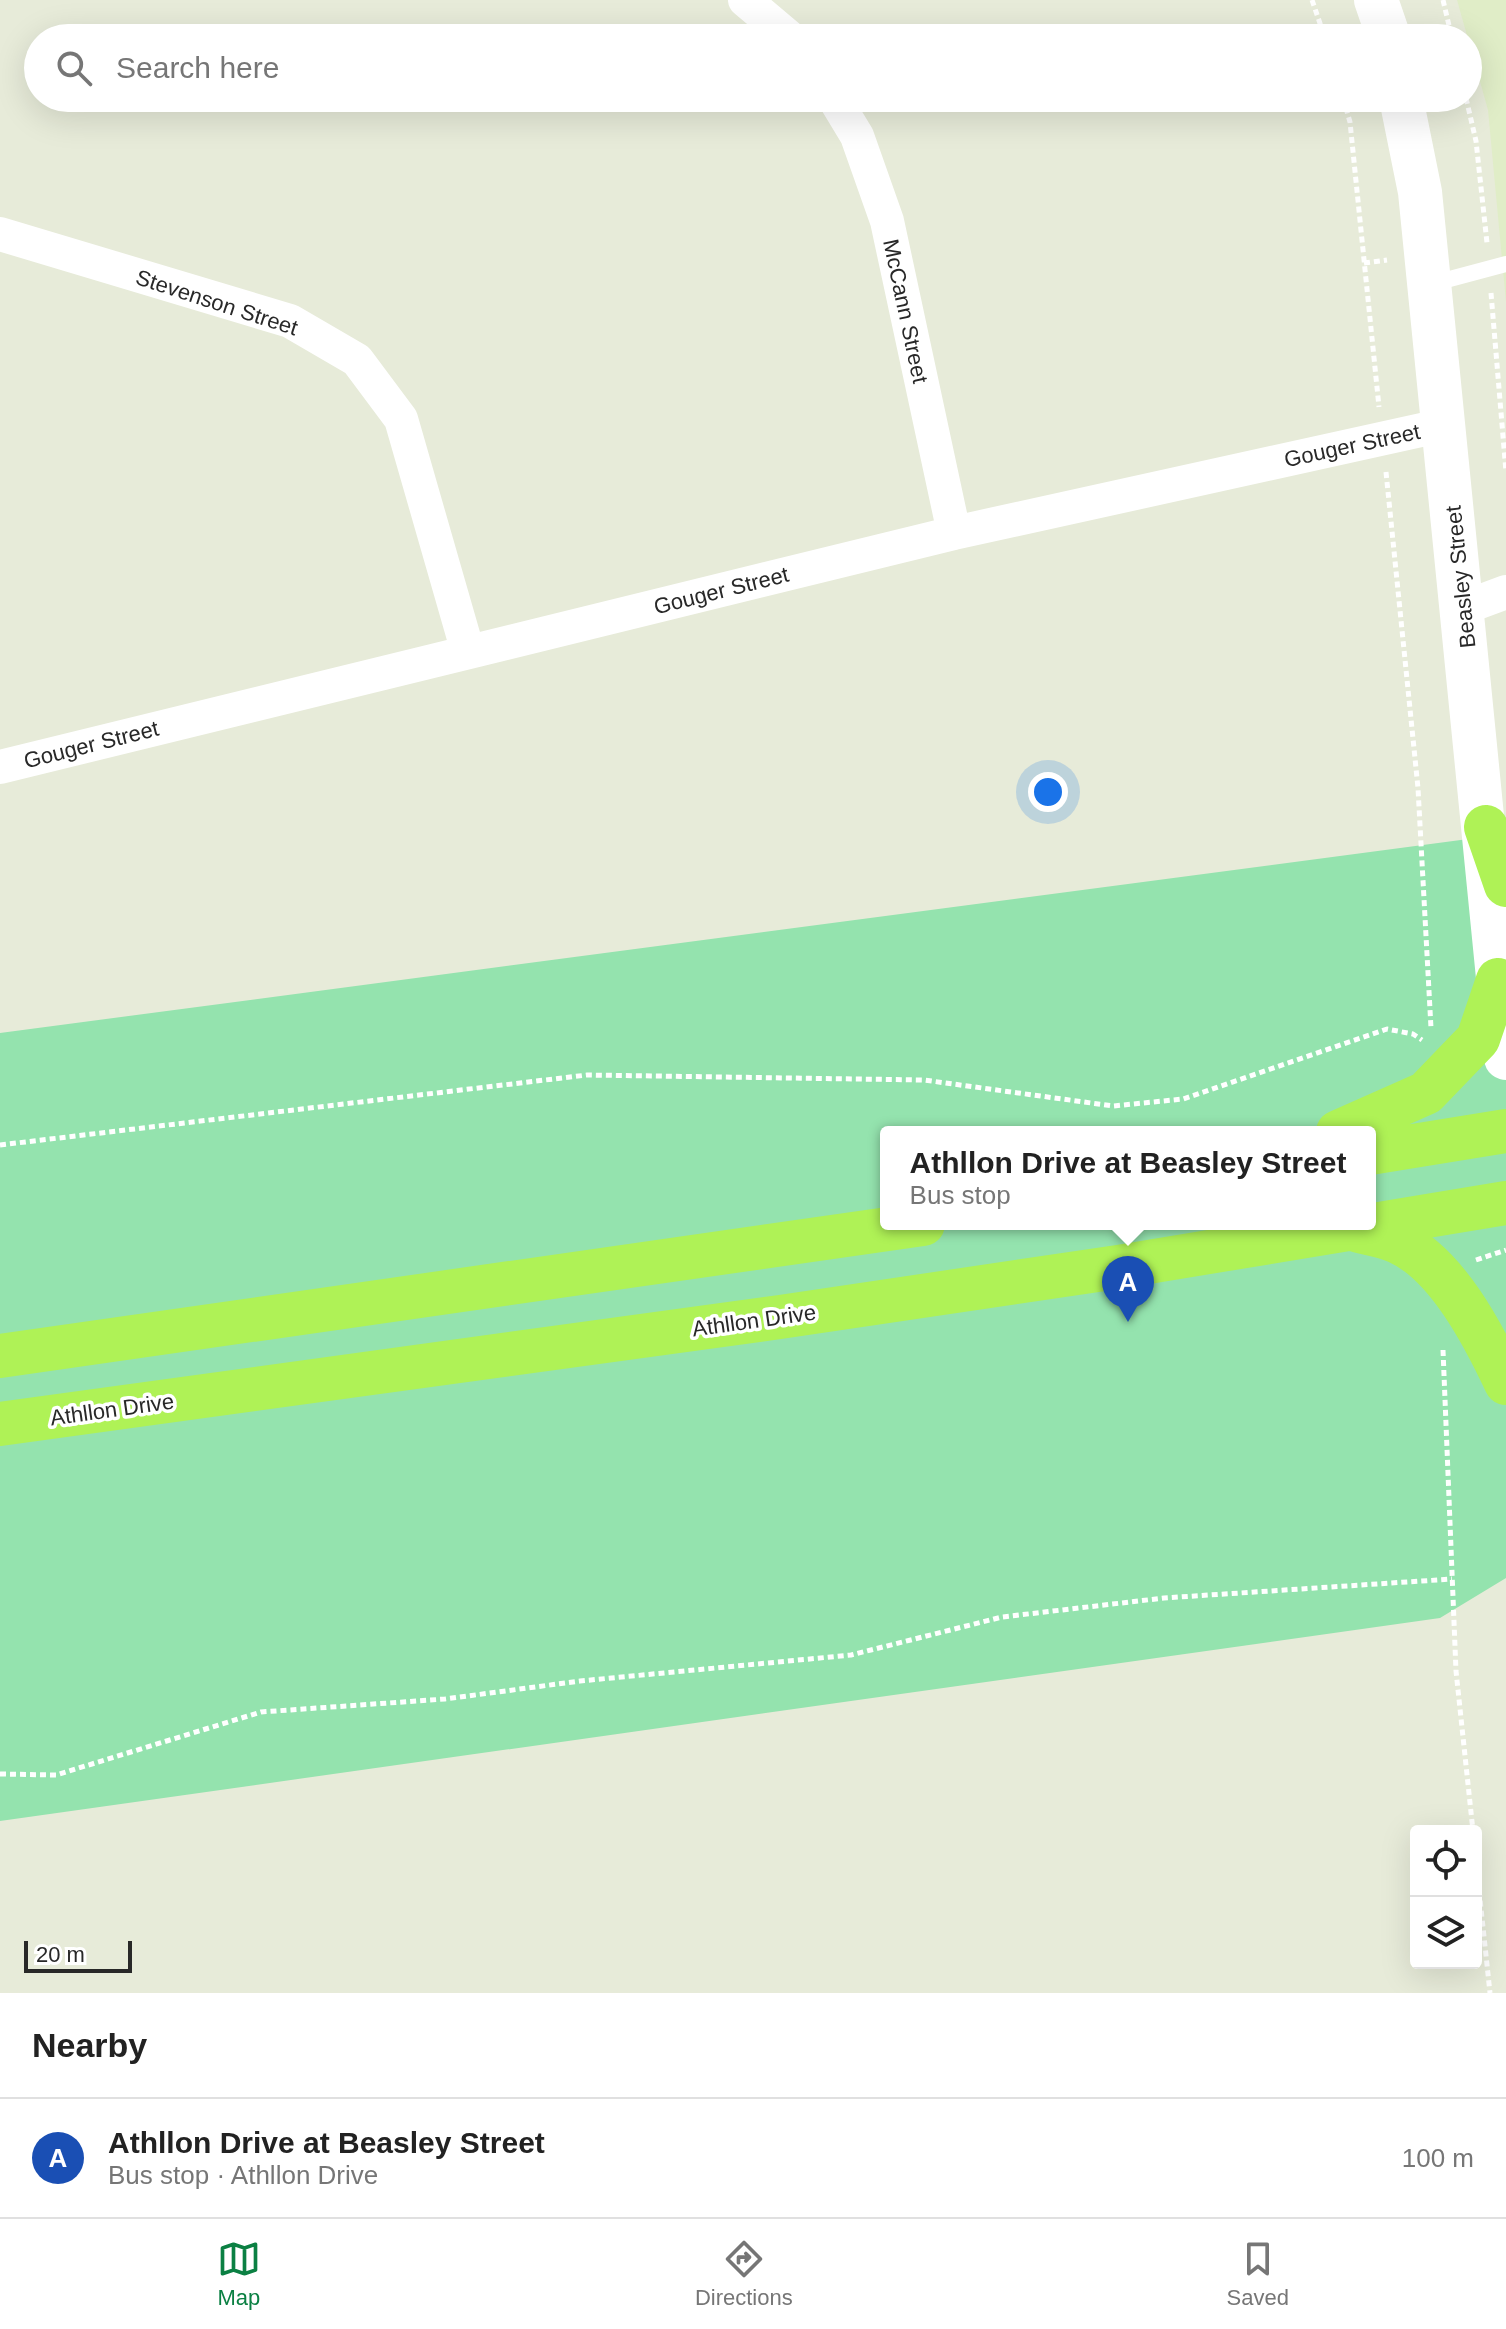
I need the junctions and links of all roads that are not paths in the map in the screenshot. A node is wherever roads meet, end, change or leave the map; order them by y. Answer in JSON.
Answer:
{"nodes":[{"id":1,"x":745,"y":0,"type":"edge"},
{"id":2,"x":1376,"y":0,"type":"edge"},
{"id":3,"x":773,"y":24,"type":"edge"},
{"id":4,"x":1384,"y":24,"type":"edge"},
{"id":5,"x":842,"y":112,"type":"edge"},
{"id":6,"x":1404,"y":112,"type":"edge"},
{"id":7,"x":0,"y":234,"type":"edge"},
{"id":8,"x":1506,"y":264,"type":"edge"},
{"id":9,"x":1429,"y":284,"type":"junction"},
{"id":10,"x":1444,"y":425,"type":"junction"},
{"id":11,"x":954,"y":533,"type":"junction"},
{"id":12,"x":1506,"y":592,"type":"edge"},
{"id":13,"x":1463,"y":608,"type":"junction"},
{"id":14,"x":468,"y":652,"type":"junction"},
{"id":15,"x":0,"y":767,"type":"edge"},
{"id":16,"x":1486,"y":827,"type":"junction"},
{"id":17,"x":1506,"y":885,"type":"edge"},
{"id":18,"x":1498,"y":980,"type":"junction"},
{"id":19,"x":1506,"y":1058,"type":"edge"},
{"id":20,"x":1352,"y":1126,"type":"edge"},
{"id":21,"x":1506,"y":1131,"type":"edge"},
{"id":22,"x":1376,"y":1152,"type":"edge"},
{"id":23,"x":1506,"y":1203,"type":"edge"},
{"id":24,"x":1376,"y":1225,"type":"edge"},
{"id":25,"x":881,"y":1230,"type":"edge"},
{"id":26,"x":1344,"y":1230,"type":"edge"},
{"id":27,"x":1354,"y":1230,"type":"edge"},
{"id":28,"x":0,"y":1356,"type":"edge"},
{"id":29,"x":1506,"y":1383,"type":"edge"},
{"id":30,"x":0,"y":1424,"type":"edge"}],
"edges":[{"from":1,"to":3,"type":"street"},
{"from":2,"to":4,"type":"main road"},
{"from":5,"to":11,"type":"street","name":"McCann Street"},
{"from":6,"to":9,"type":"main road","name":"Beasley Street"},
{"from":7,"to":14,"type":"street","name":"Stevenson Street"},
{"from":8,"to":9,"type":"lane"},
{"from":9,"to":10,"type":"main road","name":"Beasley Street"},
{"from":10,"to":11,"type":"street","name":"Gouger Street"},
{"from":10,"to":13,"type":"main road","name":"Beasley Street"},
{"from":11,"to":14,"type":"street","name":"Gouger Street"},
{"from":12,"to":13,"type":"street"},
{"from":13,"to":16,"type":"main road","name":"Beasley Street"},
{"from":14,"to":15,"type":"street","name":"Gouger Street"},
{"from":16,"to":17,"type":"main road"},
{"from":16,"to":18,"type":"main road","name":"Beasley Street"},
{"from":18,"to":19,"type":"main road","name":"Beasley Street"},
{"from":18,"to":20,"type":"main road"},
{"from":21,"to":22,"type":"main road"},
{"from":23,"to":24,"type":"main road","name":"Athllon Drive"},
{"from":25,"to":28,"type":"main road"},
{"from":26,"to":30,"type":"main road","name":"Athllon Drive"},
{"from":27,"to":29,"type":"main road"}]}
